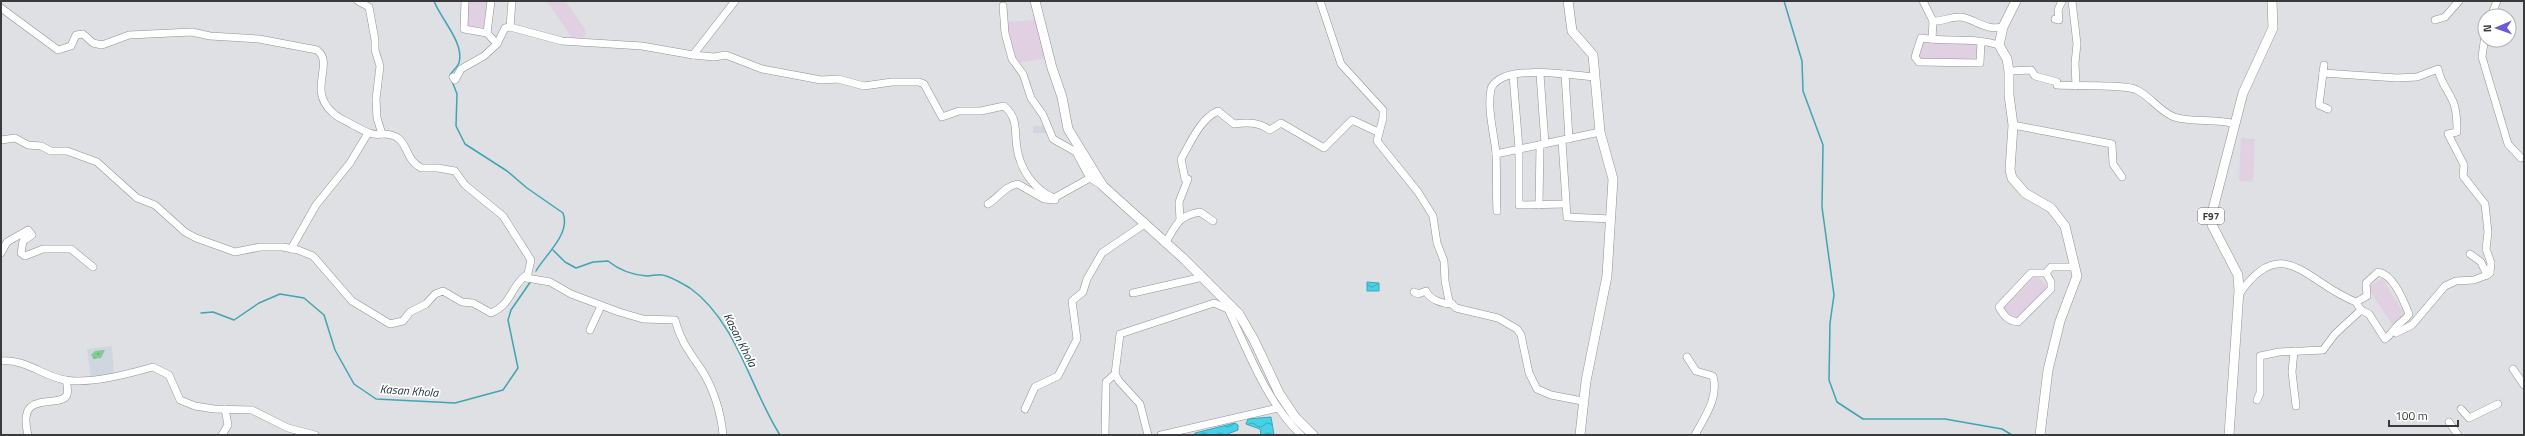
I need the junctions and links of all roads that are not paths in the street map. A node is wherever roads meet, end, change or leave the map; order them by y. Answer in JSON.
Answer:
{"nodes":[{"id":1,"x":358,"y":1,"type":"edge"},
{"id":2,"x":465,"y":1,"type":"edge"},
{"id":3,"x":491,"y":1,"type":"edge"},
{"id":4,"x":512,"y":1,"type":"edge"},
{"id":5,"x":735,"y":1,"type":"edge"},
{"id":6,"x":1035,"y":1,"type":"edge"},
{"id":7,"x":1320,"y":1,"type":"edge"},
{"id":8,"x":1568,"y":1,"type":"edge"},
{"id":9,"x":1923,"y":1,"type":"edge"},
{"id":10,"x":2016,"y":1,"type":"edge"},
{"id":11,"x":2062,"y":1,"type":"edge"},
{"id":12,"x":2072,"y":1,"type":"edge"},
{"id":13,"x":2272,"y":1,"type":"edge"},
{"id":14,"x":2459,"y":1,"type":"edge"},
{"id":15,"x":1003,"y":6,"type":"dead end"},
{"id":16,"x":1,"y":8,"type":"edge"},
{"id":17,"x":2073,"y":20,"type":"junction"},
{"id":18,"x":2435,"y":20,"type":"dead end"},
{"id":19,"x":1933,"y":22,"type":"junction"},
{"id":20,"x":510,"y":27,"type":"junction"},
{"id":21,"x":2003,"y":27,"type":"junction"},
{"id":22,"x":487,"y":34,"type":"junction"},
{"id":23,"x":1932,"y":39,"type":"junction"},
{"id":24,"x":1981,"y":41,"type":"junction"},
{"id":25,"x":497,"y":44,"type":"junction"},
{"id":26,"x":1999,"y":45,"type":"junction"},
{"id":27,"x":2483,"y":48,"type":"edge"},
{"id":28,"x":693,"y":55,"type":"junction"},
{"id":29,"x":2324,"y":65,"type":"dead end"},
{"id":30,"x":2009,"y":71,"type":"junction"},
{"id":31,"x":2324,"y":73,"type":"junction"},
{"id":32,"x":1540,"y":74,"type":"junction"},
{"id":33,"x":1566,"y":74,"type":"junction"},
{"id":34,"x":1513,"y":75,"type":"junction"},
{"id":35,"x":453,"y":77,"type":"dead end"},
{"id":36,"x":1595,"y":77,"type":"junction"},
{"id":37,"x":2076,"y":86,"type":"junction"},
{"id":38,"x":2328,"y":109,"type":"dead end"},
{"id":39,"x":2235,"y":124,"type":"junction"},
{"id":40,"x":2013,"y":125,"type":"junction"},
{"id":41,"x":1378,"y":132,"type":"junction"},
{"id":42,"x":1600,"y":132,"type":"junction"},
{"id":43,"x":368,"y":133,"type":"junction"},
{"id":44,"x":382,"y":134,"type":"junction"},
{"id":45,"x":1,"y":140,"type":"edge"},
{"id":46,"x":1566,"y":140,"type":"junction"},
{"id":47,"x":1543,"y":145,"type":"junction"},
{"id":48,"x":1519,"y":149,"type":"junction"},
{"id":49,"x":1496,"y":154,"type":"junction"},
{"id":50,"x":2523,"y":160,"type":"edge"},
{"id":51,"x":2122,"y":177,"type":"dead end"},
{"id":52,"x":1090,"y":178,"type":"junction"},
{"id":53,"x":1103,"y":186,"type":"junction"},
{"id":54,"x":1058,"y":197,"type":"junction"},
{"id":55,"x":988,"y":204,"type":"dead end"},
{"id":56,"x":1565,"y":204,"type":"junction"},
{"id":57,"x":1540,"y":205,"type":"junction"},
{"id":58,"x":1497,"y":212,"type":"dead end"},
{"id":59,"x":1611,"y":219,"type":"junction"},
{"id":60,"x":1180,"y":220,"type":"junction"},
{"id":61,"x":1213,"y":221,"type":"dead end"},
{"id":62,"x":1146,"y":223,"type":"junction"},
{"id":63,"x":1166,"y":242,"type":"junction"},
{"id":64,"x":291,"y":249,"type":"junction"},
{"id":65,"x":1,"y":253,"type":"edge"},
{"id":66,"x":2470,"y":254,"type":"dead end"},
{"id":67,"x":93,"y":267,"type":"dead end"},
{"id":68,"x":2075,"y":267,"type":"junction"},
{"id":69,"x":2046,"y":273,"type":"junction"},
{"id":70,"x":2489,"y":273,"type":"junction"},
{"id":71,"x":1203,"y":277,"type":"junction"},
{"id":72,"x":527,"y":278,"type":"junction"},
{"id":73,"x":1414,"y":292,"type":"dead end"},
{"id":74,"x":1133,"y":293,"type":"dead end"},
{"id":75,"x":2240,"y":293,"type":"junction"},
{"id":76,"x":2356,"y":302,"type":"junction"},
{"id":77,"x":1452,"y":304,"type":"junction"},
{"id":78,"x":601,"y":306,"type":"junction"},
{"id":79,"x":2361,"y":310,"type":"junction"},
{"id":80,"x":590,"y":330,"type":"dead end"},
{"id":81,"x":2386,"y":339,"type":"junction"},
{"id":82,"x":2294,"y":352,"type":"junction"},
{"id":83,"x":1687,"y":358,"type":"dead end"},
{"id":84,"x":1,"y":361,"type":"edge"},
{"id":85,"x":2514,"y":369,"type":"dead end"},
{"id":86,"x":1114,"y":374,"type":"junction"},
{"id":87,"x":66,"y":380,"type":"junction"},
{"id":88,"x":2524,"y":385,"type":"edge"},
{"id":89,"x":2257,"y":400,"type":"dead end"},
{"id":90,"x":1582,"y":401,"type":"junction"},
{"id":91,"x":2498,"y":404,"type":"dead end"},
{"id":92,"x":2296,"y":406,"type":"dead end"},
{"id":93,"x":1278,"y":408,"type":"junction"},
{"id":94,"x":225,"y":409,"type":"junction"},
{"id":95,"x":1025,"y":409,"type":"dead end"},
{"id":96,"x":2461,"y":409,"type":"dead end"},
{"id":97,"x":2449,"y":422,"type":"dead end"},
{"id":98,"x":28,"y":435,"type":"edge"},
{"id":99,"x":222,"y":435,"type":"edge"},
{"id":100,"x":315,"y":435,"type":"edge"},
{"id":101,"x":723,"y":435,"type":"edge"},
{"id":102,"x":1105,"y":435,"type":"edge"},
{"id":103,"x":1148,"y":435,"type":"edge"},
{"id":104,"x":1161,"y":435,"type":"edge"},
{"id":105,"x":1301,"y":435,"type":"edge"},
{"id":106,"x":1313,"y":435,"type":"edge"},
{"id":107,"x":1580,"y":435,"type":"edge"},
{"id":108,"x":1695,"y":435,"type":"edge"},
{"id":109,"x":2040,"y":435,"type":"edge"},
{"id":110,"x":2229,"y":435,"type":"edge"},
{"id":111,"x":2458,"y":435,"type":"edge"}],
"edges":[{"from":1,"to":44,"type":"street"},
{"from":2,"to":22,"type":"street"},
{"from":3,"to":22,"type":"street"},
{"from":4,"to":20,"type":"street"},
{"from":5,"to":28,"type":"street"},
{"from":6,"to":53,"type":"main road"},
{"from":7,"to":41,"type":"street"},
{"from":8,"to":36,"type":"main road"},
{"from":9,"to":19,"type":"street"},
{"from":10,"to":21,"type":"main road"},
{"from":11,"to":17,"type":"street"},
{"from":12,"to":17,"type":"street"},
{"from":13,"to":39,"type":"main road","number":"F97"},
{"from":14,"to":18,"type":"street"},
{"from":15,"to":52,"type":"street"},
{"from":16,"to":43,"type":"street"},
{"from":17,"to":37,"type":"street"},
{"from":19,"to":21,"type":"street"},
{"from":19,"to":23,"type":"street"},
{"from":20,"to":25,"type":"street"},
{"from":20,"to":28,"type":"street"},
{"from":21,"to":26,"type":"main road"},
{"from":22,"to":25,"type":"street"},
{"from":23,"to":24,"type":"street"},
{"from":23,"to":24,"type":"street"},
{"from":24,"to":26,"type":"street"},
{"from":25,"to":35,"type":"street"},
{"from":26,"to":30,"type":"main road"},
{"from":27,"to":50,"type":"street"},
{"from":28,"to":54,"type":"street"},
{"from":29,"to":31,"type":"street"},
{"from":30,"to":37,"type":"street"},
{"from":30,"to":40,"type":"main road"},
{"from":31,"to":38,"type":"street"},
{"from":31,"to":70,"type":"street"},
{"from":32,"to":33,"type":"street"},
{"from":32,"to":34,"type":"street"},
{"from":32,"to":47,"type":"street"},
{"from":33,"to":36,"type":"street"},
{"from":33,"to":46,"type":"street"},
{"from":34,"to":48,"type":"street"},
{"from":34,"to":49,"type":"street"},
{"from":36,"to":42,"type":"main road"},
{"from":37,"to":39,"type":"street"},
{"from":39,"to":75,"type":"main road","number":"F97"},
{"from":40,"to":51,"type":"street"},
{"from":40,"to":68,"type":"main road"},
{"from":41,"to":60,"type":"street"},
{"from":41,"to":77,"type":"street"},
{"from":42,"to":46,"type":"street"},
{"from":42,"to":59,"type":"main road"},
{"from":43,"to":44,"type":"street"},
{"from":43,"to":64,"type":"street"},
{"from":44,"to":72,"type":"street"},
{"from":45,"to":64,"type":"street"},
{"from":46,"to":47,"type":"street"},
{"from":46,"to":56,"type":"street"},
{"from":47,"to":48,"type":"street"},
{"from":47,"to":57,"type":"street"},
{"from":48,"to":49,"type":"street"},
{"from":48,"to":57,"type":"street"},
{"from":49,"to":58,"type":"street"},
{"from":52,"to":53,"type":"street"},
{"from":52,"to":54,"type":"street"},
{"from":53,"to":62,"type":"main road"},
{"from":54,"to":55,"type":"street"},
{"from":56,"to":57,"type":"street"},
{"from":56,"to":59,"type":"street"},
{"from":59,"to":90,"type":"main road"},
{"from":60,"to":61,"type":"street"},
{"from":60,"to":63,"type":"street"},
{"from":62,"to":63,"type":"main road"},
{"from":62,"to":95,"type":"street"},
{"from":63,"to":71,"type":"main road"},
{"from":64,"to":72,"type":"street"},
{"from":65,"to":67,"type":"street"},
{"from":66,"to":70,"type":"street"},
{"from":68,"to":69,"type":"street"},
{"from":68,"to":109,"type":"main road"},
{"from":69,"to":69,"type":"street"},
{"from":70,"to":81,"type":"street"},
{"from":71,"to":74,"type":"street"},
{"from":71,"to":106,"type":"main road"},
{"from":72,"to":78,"type":"street"},
{"from":73,"to":77,"type":"street"},
{"from":75,"to":76,"type":"street"},
{"from":75,"to":110,"type":"main road","number":"F97"},
{"from":76,"to":79,"type":"street"},
{"from":76,"to":81,"type":"street"},
{"from":77,"to":90,"type":"street"},
{"from":78,"to":80,"type":"street"},
{"from":78,"to":101,"type":"street"},
{"from":79,"to":81,"type":"street"},
{"from":79,"to":82,"type":"street"},
{"from":82,"to":89,"type":"street"},
{"from":82,"to":92,"type":"street"},
{"from":83,"to":108,"type":"street"},
{"from":84,"to":87,"type":"street"},
{"from":85,"to":88,"type":"street"},
{"from":86,"to":93,"type":"street"},
{"from":86,"to":102,"type":"street"},
{"from":86,"to":103,"type":"street"},
{"from":87,"to":94,"type":"street"},
{"from":87,"to":98,"type":"street"},
{"from":90,"to":107,"type":"main road"},
{"from":91,"to":96,"type":"street"},
{"from":93,"to":104,"type":"street"},
{"from":93,"to":105,"type":"street"},
{"from":94,"to":99,"type":"street"},
{"from":94,"to":100,"type":"street"},
{"from":97,"to":111,"type":"street"}]}
